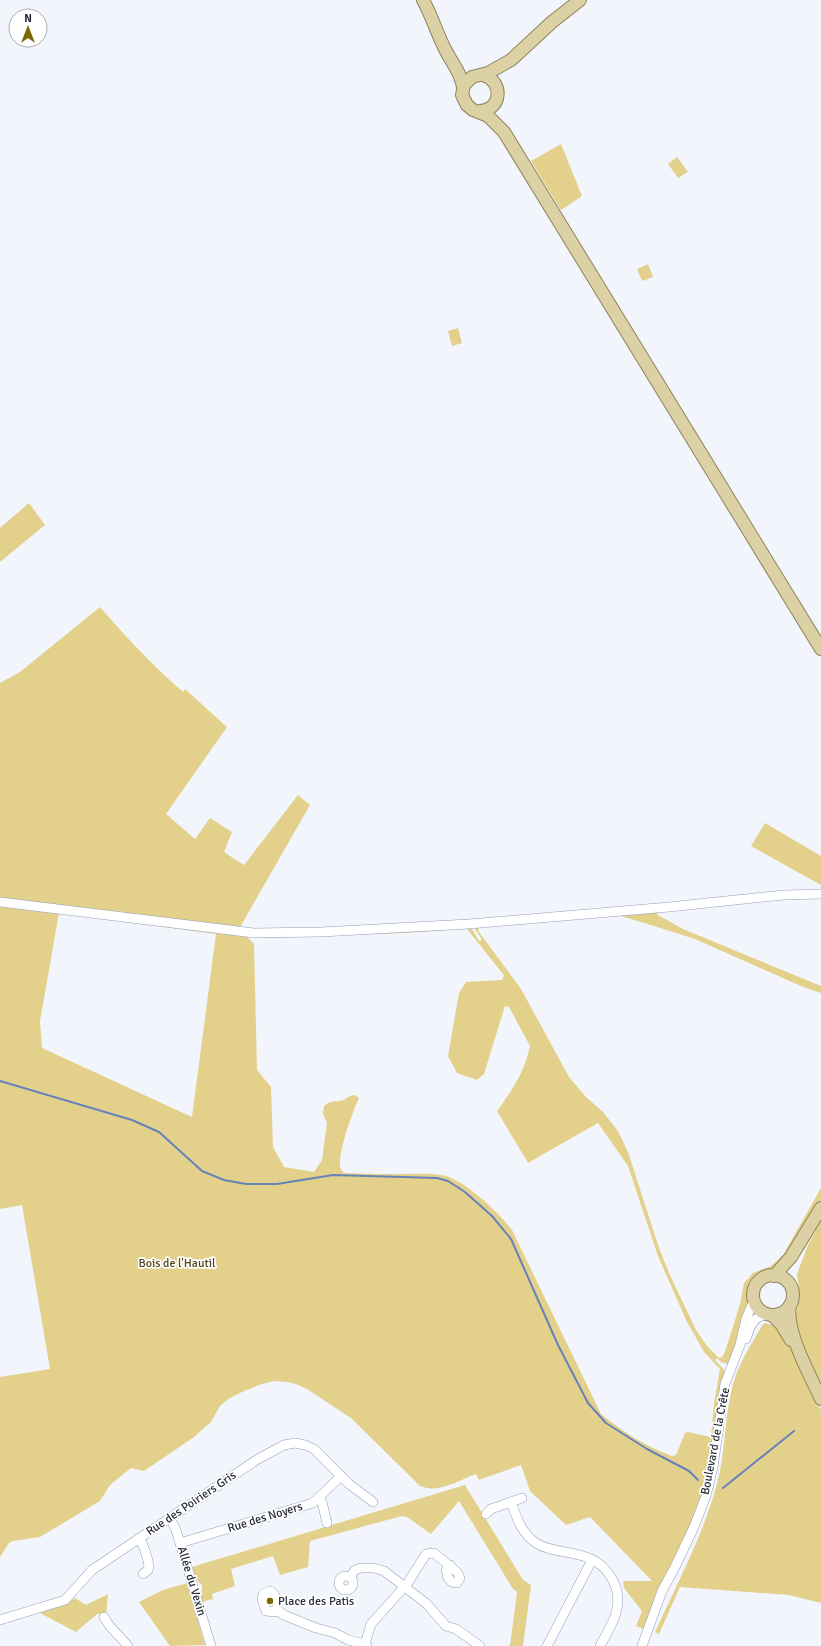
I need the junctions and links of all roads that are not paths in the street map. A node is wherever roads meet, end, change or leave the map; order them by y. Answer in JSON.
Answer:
{"nodes":[{"id":1,"x":423,"y":0,"type":"edge"},
{"id":2,"x":580,"y":0,"type":"edge"},
{"id":3,"x":450,"y":58,"type":"junction"},
{"id":4,"x":511,"y":60,"type":"junction"},
{"id":5,"x":480,"y":76,"type":"junction"},
{"id":6,"x":497,"y":85,"type":"junction"},
{"id":7,"x":463,"y":87,"type":"junction"},
{"id":8,"x":495,"y":103,"type":"junction"},
{"id":9,"x":480,"y":111,"type":"junction"},
{"id":10,"x":504,"y":132,"type":"junction"},
{"id":11,"x":821,"y":649,"type":"edge"},
{"id":12,"x":821,"y":894,"type":"edge"},
{"id":13,"x":0,"y":902,"type":"edge"},
{"id":14,"x":821,"y":1208,"type":"edge"},
{"id":15,"x":803,"y":1241,"type":"junction"},
{"id":16,"x":774,"y":1276,"type":"junction"},
{"id":17,"x":790,"y":1285,"type":"junction"},
{"id":18,"x":754,"y":1300,"type":"junction"},
{"id":19,"x":790,"y":1306,"type":"junction"},
{"id":20,"x":769,"y":1314,"type":"junction"},
{"id":21,"x":800,"y":1354,"type":"junction"},
{"id":22,"x":821,"y":1399,"type":"edge"},
{"id":23,"x":341,"y":1476,"type":"junction"},
{"id":24,"x":319,"y":1498,"type":"junction"},
{"id":25,"x":522,"y":1498,"type":"dead end"},
{"id":26,"x":373,"y":1502,"type":"dead end"},
{"id":27,"x":511,"y":1502,"type":"junction"},
{"id":28,"x":486,"y":1514,"type":"dead end"},
{"id":29,"x":170,"y":1518,"type":"junction"},
{"id":30,"x":327,"y":1523,"type":"dead end"},
{"id":31,"x":139,"y":1538,"type":"junction"},
{"id":32,"x":180,"y":1543,"type":"junction"},
{"id":33,"x":592,"y":1560,"type":"junction"},
{"id":34,"x":450,"y":1565,"type":"dead end"},
{"id":35,"x":143,"y":1574,"type":"dead end"},
{"id":36,"x":350,"y":1577,"type":"dead end"},
{"id":37,"x":404,"y":1587,"type":"junction"},
{"id":38,"x":277,"y":1610,"type":"dead end"},
{"id":39,"x":104,"y":1617,"type":"dead end"},
{"id":40,"x":2,"y":1618,"type":"edge"},
{"id":41,"x":652,"y":1624,"type":"junction"},
{"id":42,"x":125,"y":1642,"type":"edge"},
{"id":43,"x":366,"y":1645,"type":"edge"},
{"id":44,"x":211,"y":1646,"type":"edge"},
{"id":45,"x":480,"y":1646,"type":"edge"},
{"id":46,"x":547,"y":1646,"type":"edge"},
{"id":47,"x":600,"y":1646,"type":"edge"},
{"id":48,"x":642,"y":1646,"type":"edge"},
{"id":49,"x":646,"y":1646,"type":"edge"}],
"edges":[{"from":1,"to":3,"type":"main road"},
{"from":2,"to":4,"type":"main road"},
{"from":3,"to":5,"type":"main road"},
{"from":3,"to":7,"type":"main road"},
{"from":4,"to":5,"type":"main road"},
{"from":4,"to":6,"type":"main road"},
{"from":5,"to":6,"type":"main road"},
{"from":5,"to":7,"type":"main road"},
{"from":6,"to":8,"type":"main road"},
{"from":7,"to":9,"type":"main road"},
{"from":8,"to":9,"type":"main road"},
{"from":8,"to":10,"type":"main road"},
{"from":9,"to":10,"type":"main road"},
{"from":10,"to":11,"type":"main road"},
{"from":12,"to":13,"type":"street"},
{"from":14,"to":15,"type":"main road"},
{"from":15,"to":16,"type":"main road"},
{"from":15,"to":17,"type":"main road"},
{"from":16,"to":17,"type":"main road"},
{"from":16,"to":18,"type":"main road"},
{"from":17,"to":19,"type":"main road"},
{"from":18,"to":20,"type":"main road"},
{"from":18,"to":41,"type":"street","name":"Boulevard de la Crête"},
{"from":19,"to":20,"type":"main road"},
{"from":19,"to":21,"type":"main road"},
{"from":20,"to":21,"type":"main road"},
{"from":20,"to":41,"type":"street","name":"Boulevard de la Crête"},
{"from":21,"to":22,"type":"main road"},
{"from":23,"to":24,"type":"street","name":"Rue des Noyers"},
{"from":23,"to":26,"type":"street","name":"Rue des Poiriers Gris"},
{"from":23,"to":29,"type":"street","name":"Rue des Poiriers Gris"},
{"from":24,"to":30,"type":"street"},
{"from":24,"to":32,"type":"street","name":"Rue des Noyers"},
{"from":25,"to":27,"type":"street"},
{"from":27,"to":28,"type":"street"},
{"from":27,"to":33,"type":"street"},
{"from":29,"to":31,"type":"street","name":"Rue des Poiriers Gris"},
{"from":29,"to":32,"type":"street","name":"Allée du Vexin"},
{"from":31,"to":35,"type":"street"},
{"from":31,"to":40,"type":"street","name":"Rue des Poiriers Gris"},
{"from":32,"to":44,"type":"street","name":"Allée du Vexin"},
{"from":33,"to":46,"type":"street"},
{"from":33,"to":47,"type":"street"},
{"from":34,"to":37,"type":"street"},
{"from":36,"to":37,"type":"street"},
{"from":37,"to":43,"type":"street"},
{"from":37,"to":45,"type":"street"},
{"from":38,"to":43,"type":"street"},
{"from":39,"to":42,"type":"street"},
{"from":41,"to":48,"type":"street"},
{"from":41,"to":49,"type":"street"}]}
